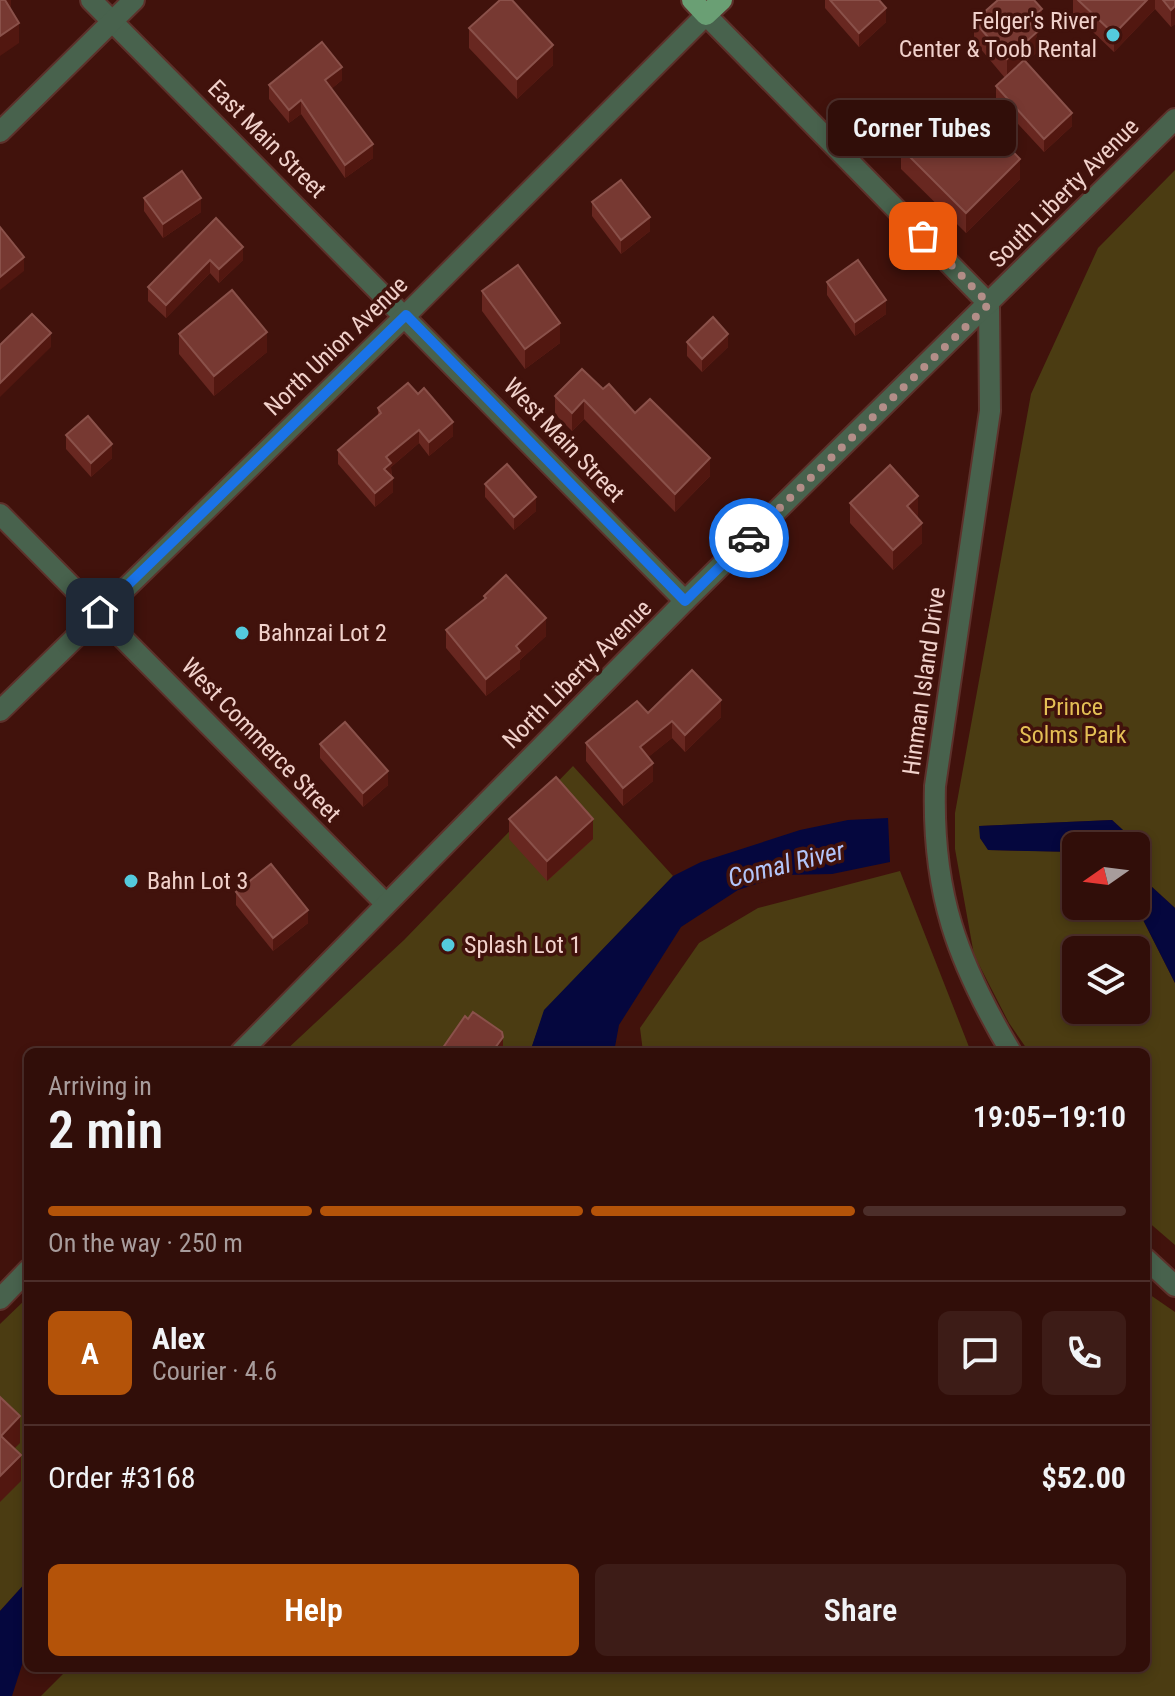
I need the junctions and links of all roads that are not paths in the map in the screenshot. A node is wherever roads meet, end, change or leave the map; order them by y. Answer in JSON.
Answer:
{"nodes":[{"id":1,"x":91,"y":0,"type":"edge"},
{"id":2,"x":134,"y":0,"type":"edge"},
{"id":3,"x":722,"y":0,"type":"edge"},
{"id":4,"x":699,"y":7,"type":"edge"},
{"id":5,"x":113,"y":22,"type":"junction"},
{"id":6,"x":1175,"y":119,"type":"edge"},
{"id":7,"x":0,"y":132,"type":"edge"},
{"id":8,"x":989,"y":304,"type":"junction"},
{"id":9,"x":406,"y":315,"type":"junction"},
{"id":10,"x":0,"y":514,"type":"edge"},
{"id":11,"x":685,"y":601,"type":"junction"},
{"id":12,"x":100,"y":612,"type":"junction"},
{"id":13,"x":0,"y":711,"type":"edge"},
{"id":14,"x":386,"y":904,"type":"junction"},
{"id":15,"x":245,"y":1048,"type":"edge"},
{"id":16,"x":1009,"y":1048,"type":"edge"},
{"id":17,"x":1150,"y":1263,"type":"edge"},
{"id":18,"x":24,"y":1274,"type":"edge"},
{"id":19,"x":1175,"y":1286,"type":"edge"},
{"id":20,"x":0,"y":1299,"type":"edge"}],
"edges":[{"from":1,"to":5,"type":"street","name":"East Main Street"},
{"from":2,"to":5,"type":"street"},
{"from":3,"to":4,"type":"main road"},
{"from":4,"to":8,"type":"street"},
{"from":4,"to":9,"type":"street","name":"North Union Avenue"},
{"from":5,"to":7,"type":"street"},
{"from":5,"to":9,"type":"street","name":"East Main Street"},
{"from":6,"to":8,"type":"street","name":"South Liberty Avenue"},
{"from":8,"to":11,"type":"street","name":"North Liberty Avenue"},
{"from":8,"to":16,"type":"street","name":"Hinman Island Drive"},
{"from":9,"to":11,"type":"street","name":"West Main Street"},
{"from":9,"to":12,"type":"street","name":"North Union Avenue"},
{"from":10,"to":12,"type":"street","name":"West Commerce Street"},
{"from":11,"to":14,"type":"street","name":"North Liberty Avenue"},
{"from":12,"to":13,"type":"street","name":"North Union Avenue"},
{"from":12,"to":14,"type":"street","name":"West Commerce Street"},
{"from":14,"to":15,"type":"street","name":"North Liberty Avenue"},
{"from":17,"to":19,"type":"street"},
{"from":18,"to":20,"type":"street"}]}
